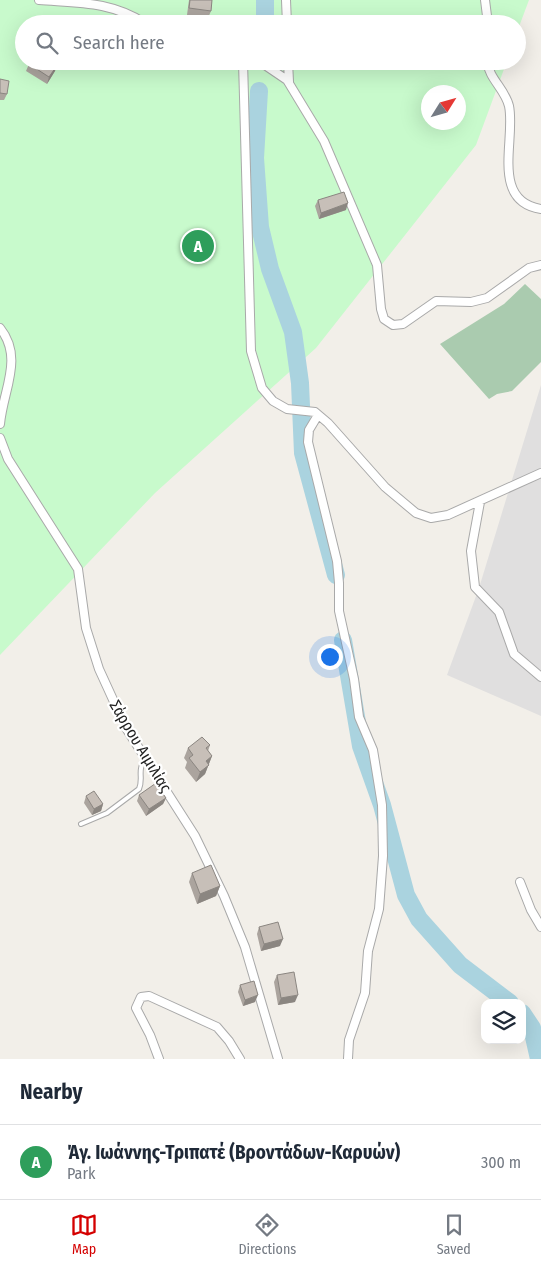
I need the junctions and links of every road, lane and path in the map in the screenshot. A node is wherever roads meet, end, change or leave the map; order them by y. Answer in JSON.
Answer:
{"nodes":[{"id":1,"x":39,"y":0,"type":"edge"},
{"id":2,"x":286,"y":0,"type":"edge"},
{"id":3,"x":485,"y":0,"type":"edge"},
{"id":4,"x":129,"y":15,"type":"edge"},
{"id":5,"x":287,"y":15,"type":"edge"},
{"id":6,"x":487,"y":15,"type":"edge"},
{"id":7,"x":243,"y":70,"type":"edge"},
{"id":8,"x":273,"y":70,"type":"edge"},
{"id":9,"x":288,"y":70,"type":"edge"},
{"id":10,"x":489,"y":70,"type":"edge"},
{"id":11,"x":289,"y":82,"type":"junction"},
{"id":12,"x":541,"y":209,"type":"edge"},
{"id":13,"x":541,"y":266,"type":"edge"},
{"id":14,"x":0,"y":328,"type":"edge"},
{"id":15,"x":318,"y":415,"type":"junction"},
{"id":16,"x":0,"y":424,"type":"edge"},
{"id":17,"x":0,"y":438,"type":"edge"},
{"id":18,"x":541,"y":473,"type":"edge"},
{"id":19,"x":480,"y":502,"type":"junction"},
{"id":20,"x":541,"y":677,"type":"edge"},
{"id":21,"x":146,"y":758,"type":"junction"},
{"id":22,"x":81,"y":824,"type":"dead end"},
{"id":23,"x":520,"y":882,"type":"dead end"},
{"id":24,"x":541,"y":927,"type":"edge"},
{"id":25,"x":159,"y":1059,"type":"edge"},
{"id":26,"x":240,"y":1059,"type":"edge"},
{"id":27,"x":278,"y":1059,"type":"edge"},
{"id":28,"x":348,"y":1059,"type":"edge"}],
"edges":[{"from":1,"to":4,"type":"street"},
{"from":2,"to":5,"type":"street"},
{"from":3,"to":6,"type":"street"},
{"from":7,"to":15,"type":"street"},
{"from":8,"to":11,"type":"street"},
{"from":9,"to":11,"type":"street"},
{"from":10,"to":12,"type":"street"},
{"from":11,"to":13,"type":"street"},
{"from":14,"to":16,"type":"street"},
{"from":15,"to":19,"type":"street"},
{"from":15,"to":28,"type":"street"},
{"from":17,"to":21,"type":"street","name":"Σάρρου Αιμιλίας"},
{"from":18,"to":19,"type":"street"},
{"from":19,"to":20,"type":"street"},
{"from":21,"to":22,"type":"lane"},
{"from":21,"to":27,"type":"street","name":"Σάρρου Αιμιλίας"},
{"from":23,"to":24,"type":"street"},
{"from":25,"to":26,"type":"street"}]}
